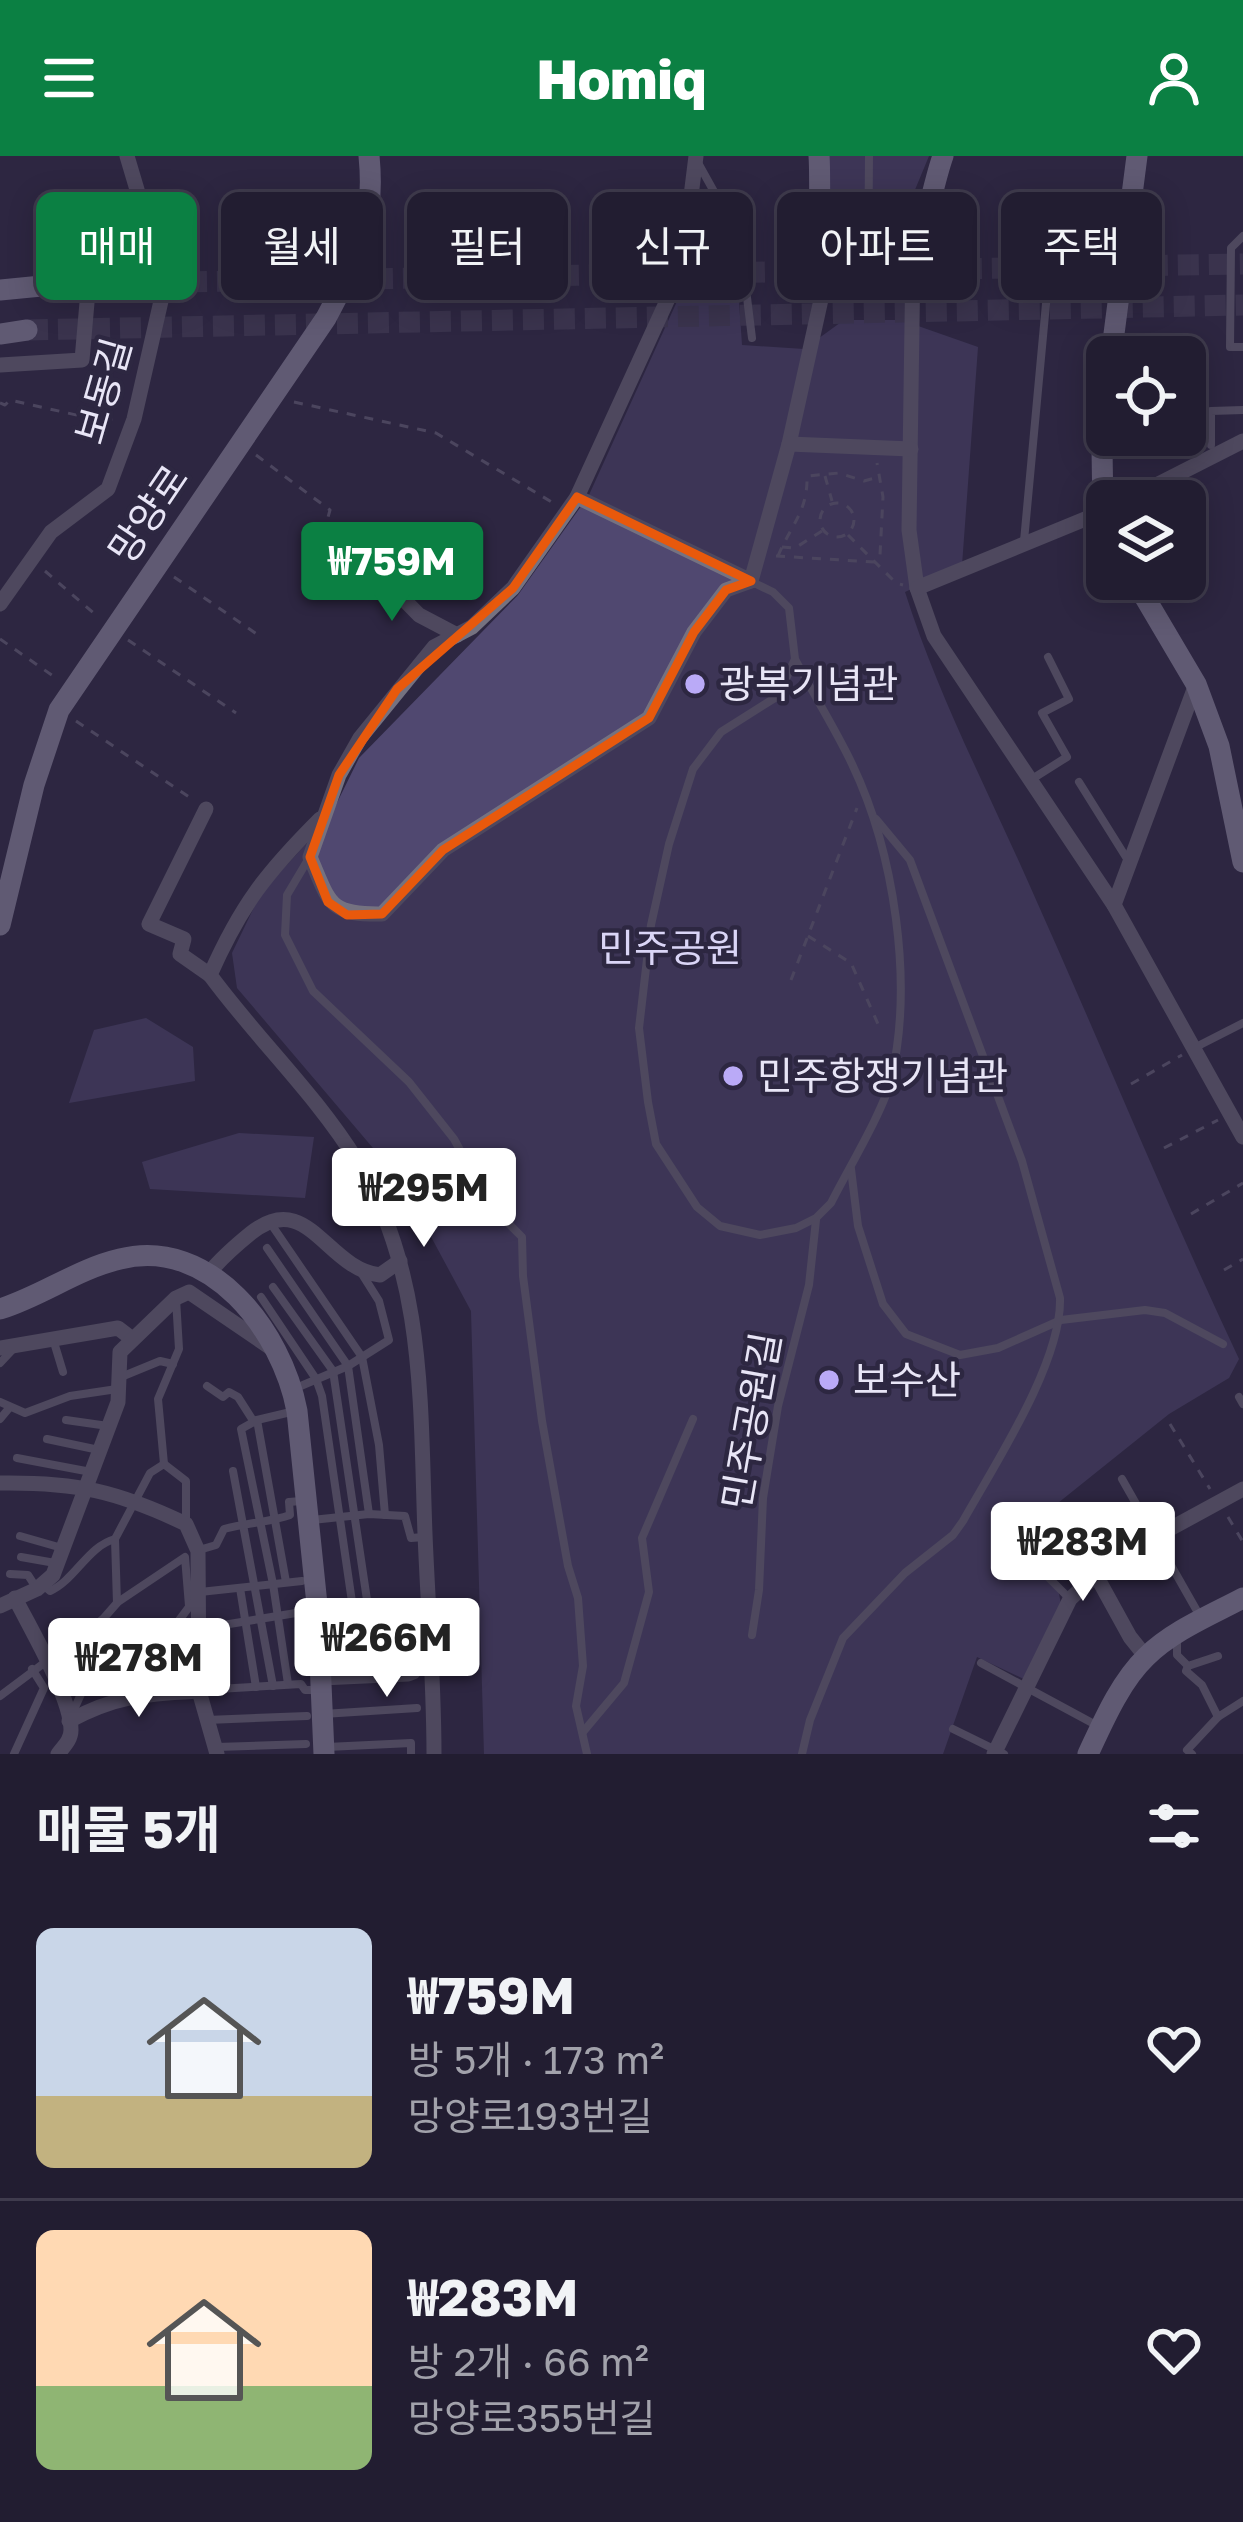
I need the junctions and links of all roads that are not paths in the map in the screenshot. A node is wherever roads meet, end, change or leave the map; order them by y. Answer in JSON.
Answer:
{"nodes":[{"id":1,"x":127,"y":156,"type":"edge"},
{"id":2,"x":370,"y":156,"type":"edge"},
{"id":3,"x":819,"y":156,"type":"edge"},
{"id":4,"x":869,"y":156,"type":"edge"},
{"id":5,"x":943,"y":156,"type":"edge"},
{"id":6,"x":1137,"y":156,"type":"edge"},
{"id":7,"x":696,"y":158,"type":"edge"},
{"id":8,"x":138,"y":192,"type":"edge"},
{"id":9,"x":692,"y":192,"type":"edge"},
{"id":10,"x":715,"y":192,"type":"edge"},
{"id":11,"x":822,"y":192,"type":"edge"},
{"id":12,"x":869,"y":192,"type":"edge"},
{"id":13,"x":932,"y":192,"type":"edge"},
{"id":14,"x":1243,"y":236,"type":"edge"},
{"id":15,"x":36,"y":287,"type":"tunnel mouth"},
{"id":16,"x":0,"y":290,"type":"edge"},
{"id":17,"x":87,"y":300,"type":"edge"},
{"id":18,"x":161,"y":300,"type":"edge"},
{"id":19,"x":667,"y":300,"type":"edge"},
{"id":20,"x":748,"y":300,"type":"edge"},
{"id":21,"x":822,"y":300,"type":"edge"},
{"id":22,"x":913,"y":300,"type":"edge"},
{"id":23,"x":1046,"y":300,"type":"edge"},
{"id":24,"x":27,"y":330,"type":"tunnel mouth"},
{"id":25,"x":0,"y":334,"type":"edge"},
{"id":26,"x":1114,"y":336,"type":"edge"},
{"id":27,"x":752,"y":338,"type":"dead end"},
{"id":28,"x":1243,"y":347,"type":"edge"},
{"id":29,"x":0,"y":365,"type":"edge"},
{"id":30,"x":1243,"y":410,"type":"edge"},
{"id":31,"x":1243,"y":441,"type":"edge"},
{"id":32,"x":789,"y":444,"type":"junction"},
{"id":33,"x":1211,"y":445,"type":"dead end"},
{"id":34,"x":911,"y":449,"type":"junction"},
{"id":35,"x":1166,"y":480,"type":"edge"},
{"id":36,"x":572,"y":504,"type":"junction"},
{"id":37,"x":1086,"y":521,"type":"edge"},
{"id":38,"x":1024,"y":544,"type":"junction"},
{"id":39,"x":365,"y":560,"type":"road end"},
{"id":40,"x":751,"y":581,"type":"junction"},
{"id":41,"x":917,"y":588,"type":"junction"},
{"id":42,"x":1146,"y":600,"type":"edge"},
{"id":43,"x":0,"y":604,"type":"edge"},
{"id":44,"x":458,"y":635,"type":"junction"},
{"id":45,"x":1048,"y":657,"type":"dead end"},
{"id":46,"x":795,"y":659,"type":"junction"},
{"id":47,"x":1196,"y":684,"type":"junction"},
{"id":48,"x":1031,"y":780,"type":"junction"},
{"id":49,"x":1079,"y":782,"type":"dead end"},
{"id":50,"x":206,"y":808,"type":"road end"},
{"id":51,"x":874,"y":817,"type":"junction"},
{"id":52,"x":320,"y":819,"type":"junction"},
{"id":53,"x":310,"y":857,"type":"junction"},
{"id":54,"x":1243,"y":862,"type":"edge"},
{"id":55,"x":1130,"y":863,"type":"junction"},
{"id":56,"x":1114,"y":905,"type":"junction"},
{"id":57,"x":0,"y":925,"type":"edge"},
{"id":58,"x":210,"y":975,"type":"junction"},
{"id":59,"x":1243,"y":1023,"type":"edge"},
{"id":60,"x":1194,"y":1048,"type":"junction"},
{"id":61,"x":1236,"y":1109,"type":"edge"},
{"id":62,"x":1243,"y":1137,"type":"edge"},
{"id":63,"x":850,"y":1164,"type":"junction"},
{"id":64,"x":816,"y":1218,"type":"junction"},
{"id":65,"x":268,"y":1220,"type":"junction"},
{"id":66,"x":267,"y":1248,"type":"dead end"},
{"id":67,"x":400,"y":1261,"type":"junction"},
{"id":68,"x":209,"y":1273,"type":"junction"},
{"id":69,"x":362,"y":1273,"type":"junction"},
{"id":70,"x":273,"y":1287,"type":"dead end"},
{"id":71,"x":261,"y":1297,"type":"dead end"},
{"id":72,"x":176,"y":1298,"type":"junction"},
{"id":73,"x":0,"y":1309,"type":"edge"},
{"id":74,"x":1061,"y":1320,"type":"junction"},
{"id":75,"x":52,"y":1337,"type":"junction"},
{"id":76,"x":131,"y":1338,"type":"junction"},
{"id":77,"x":1223,"y":1344,"type":"dead end"},
{"id":78,"x":7,"y":1347,"type":"edge"},
{"id":79,"x":274,"y":1350,"type":"junction"},
{"id":80,"x":362,"y":1357,"type":"junction"},
{"id":81,"x":0,"y":1363,"type":"edge"},
{"id":82,"x":173,"y":1364,"type":"junction"},
{"id":83,"x":348,"y":1366,"type":"junction"},
{"id":84,"x":333,"y":1371,"type":"junction"},
{"id":85,"x":64,"y":1372,"type":"dead end"},
{"id":86,"x":316,"y":1379,"type":"junction"},
{"id":87,"x":119,"y":1384,"type":"junction"},
{"id":88,"x":207,"y":1386,"type":"dead end"},
{"id":89,"x":295,"y":1400,"type":"junction"},
{"id":90,"x":0,"y":1402,"type":"edge"},
{"id":91,"x":10,"y":1407,"type":"junction"},
{"id":92,"x":693,"y":1418,"type":"dead end"},
{"id":93,"x":0,"y":1419,"type":"edge"},
{"id":94,"x":66,"y":1420,"type":"dead end"},
{"id":95,"x":255,"y":1421,"type":"junction"},
{"id":96,"x":109,"y":1426,"type":"junction"},
{"id":97,"x":47,"y":1439,"type":"dead end"},
{"id":98,"x":100,"y":1450,"type":"junction"},
{"id":99,"x":17,"y":1458,"type":"dead end"},
{"id":100,"x":164,"y":1464,"type":"junction"},
{"id":101,"x":233,"y":1471,"type":"dead end"},
{"id":102,"x":89,"y":1479,"type":"junction"},
{"id":103,"x":1122,"y":1479,"type":"dead end"},
{"id":104,"x":0,"y":1483,"type":"edge"},
{"id":105,"x":1243,"y":1489,"type":"edge"},
{"id":106,"x":135,"y":1499,"type":"junction"},
{"id":107,"x":309,"y":1510,"type":"junction"},
{"id":108,"x":369,"y":1514,"type":"junction"},
{"id":109,"x":354,"y":1515,"type":"junction"},
{"id":110,"x":385,"y":1515,"type":"junction"},
{"id":111,"x":337,"y":1517,"type":"junction"},
{"id":112,"x":275,"y":1518,"type":"junction"},
{"id":113,"x":259,"y":1520,"type":"junction"},
{"id":114,"x":1065,"y":1520,"type":"dead end"},
{"id":115,"x":186,"y":1524,"type":"junction"},
{"id":116,"x":242,"y":1524,"type":"junction"},
{"id":117,"x":20,"y":1536,"type":"dead end"},
{"id":118,"x":425,"y":1537,"type":"junction"},
{"id":119,"x":1155,"y":1537,"type":"junction"},
{"id":120,"x":115,"y":1540,"type":"junction"},
{"id":121,"x":1018,"y":1547,"type":"dead end"},
{"id":122,"x":197,"y":1551,"type":"junction"},
{"id":123,"x":59,"y":1556,"type":"junction"},
{"id":124,"x":21,"y":1557,"type":"dead end"},
{"id":125,"x":10,"y":1574,"type":"dead end"},
{"id":126,"x":1096,"y":1574,"type":"junction"},
{"id":127,"x":302,"y":1581,"type":"dead end"},
{"id":128,"x":286,"y":1582,"type":"junction"},
{"id":129,"x":273,"y":1584,"type":"junction"},
{"id":130,"x":40,"y":1587,"type":"junction"},
{"id":131,"x":254,"y":1587,"type":"junction"},
{"id":132,"x":239,"y":1588,"type":"junction"},
{"id":133,"x":196,"y":1598,"type":"junction"},
{"id":134,"x":1243,"y":1598,"type":"edge"},
{"id":135,"x":1070,"y":1599,"type":"junction"},
{"id":136,"x":117,"y":1603,"type":"junction"},
{"id":137,"x":12,"y":1605,"type":"edge"},
{"id":138,"x":370,"y":1607,"type":"junction"},
{"id":139,"x":352,"y":1610,"type":"junction"},
{"id":140,"x":310,"y":1613,"type":"junction"},
{"id":141,"x":103,"y":1618,"type":"junction"},
{"id":142,"x":276,"y":1618,"type":"junction"},
{"id":143,"x":262,"y":1619,"type":"junction"},
{"id":144,"x":1202,"y":1619,"type":"junction"},
{"id":145,"x":246,"y":1621,"type":"junction"},
{"id":146,"x":197,"y":1630,"type":"junction"},
{"id":147,"x":752,"y":1635,"type":"dead end"},
{"id":148,"x":1172,"y":1638,"type":"junction"},
{"id":149,"x":358,"y":1643,"type":"dead end"},
{"id":150,"x":431,"y":1649,"type":"junction"},
{"id":151,"x":1218,"y":1656,"type":"dead end"},
{"id":152,"x":1146,"y":1657,"type":"junction"},
{"id":153,"x":981,"y":1663,"type":"dead end"},
{"id":154,"x":39,"y":1664,"type":"junction"},
{"id":155,"x":1189,"y":1666,"type":"junction"},
{"id":156,"x":386,"y":1674,"type":"junction"},
{"id":157,"x":288,"y":1684,"type":"junction"},
{"id":158,"x":321,"y":1684,"type":"junction"},
{"id":159,"x":273,"y":1686,"type":"junction"},
{"id":160,"x":256,"y":1688,"type":"junction"},
{"id":161,"x":1027,"y":1688,"type":"junction"},
{"id":162,"x":199,"y":1690,"type":"junction"},
{"id":163,"x":145,"y":1692,"type":"junction"},
{"id":164,"x":0,"y":1696,"type":"edge"},
{"id":165,"x":1243,"y":1701,"type":"edge"},
{"id":166,"x":417,"y":1708,"type":"dead end"},
{"id":167,"x":315,"y":1715,"type":"junction"},
{"id":168,"x":1218,"y":1717,"type":"junction"},
{"id":169,"x":70,"y":1720,"type":"junction"},
{"id":170,"x":207,"y":1720,"type":"junction"},
{"id":171,"x":953,"y":1729,"type":"dead end"},
{"id":172,"x":582,"y":1733,"type":"junction"},
{"id":173,"x":1099,"y":1743,"type":"edge"},
{"id":174,"x":318,"y":1748,"type":"edge"},
{"id":175,"x":411,"y":1749,"type":"edge"},
{"id":176,"x":216,"y":1751,"type":"edge"},
{"id":177,"x":1189,"y":1752,"type":"edge"},
{"id":178,"x":998,"y":1753,"type":"edge"},
{"id":179,"x":14,"y":1754,"type":"edge"},
{"id":180,"x":58,"y":1754,"type":"edge"},
{"id":181,"x":434,"y":1754,"type":"edge"},
{"id":182,"x":587,"y":1754,"type":"edge"},
{"id":183,"x":802,"y":1754,"type":"edge"}],
"edges":[{"from":1,"to":8,"type":"street","name":"보동길"},
{"from":2,"to":57,"type":"main road","name":"망양로"},
{"from":3,"to":11,"type":"main road"},
{"from":4,"to":12,"type":"lane"},
{"from":5,"to":13,"type":"main road"},
{"from":6,"to":26,"type":"main road"},
{"from":7,"to":9,"type":"street"},
{"from":7,"to":10,"type":"lane"},
{"from":14,"to":28,"type":"lane"},
{"from":15,"to":16,"type":"main road"},
{"from":17,"to":29,"type":"street"},
{"from":18,"to":43,"type":"street","name":"보동길"},
{"from":19,"to":36,"type":"street"},
{"from":20,"to":27,"type":"lane"},
{"from":21,"to":32,"type":"street"},
{"from":22,"to":34,"type":"street"},
{"from":23,"to":38,"type":"lane"},
{"from":24,"to":25,"type":"main road"},
{"from":30,"to":33,"type":"lane"},
{"from":31,"to":35,"type":"street"},
{"from":32,"to":34,"type":"street"},
{"from":32,"to":40,"type":"street"},
{"from":34,"to":41,"type":"street"},
{"from":36,"to":40,"type":"street"},
{"from":36,"to":44,"type":"street"},
{"from":37,"to":38,"type":"street"},
{"from":38,"to":41,"type":"street"},
{"from":39,"to":44,"type":"street"},
{"from":40,"to":46,"type":"lane","name":"민주공원길"},
{"from":40,"to":53,"type":"street"},
{"from":41,"to":48,"type":"street"},
{"from":42,"to":47,"type":"main road"},
{"from":44,"to":52,"type":"street"},
{"from":45,"to":48,"type":"lane"},
{"from":46,"to":51,"type":"lane","name":"민주공원길"},
{"from":46,"to":64,"type":"lane"},
{"from":47,"to":54,"type":"main road"},
{"from":47,"to":55,"type":"street"},
{"from":48,"to":56,"type":"street"},
{"from":49,"to":55,"type":"lane"},
{"from":50,"to":58,"type":"street"},
{"from":51,"to":63,"type":"lane","name":"민주공원길"},
{"from":51,"to":74,"type":"lane"},
{"from":52,"to":53,"type":"street"},
{"from":52,"to":58,"type":"street"},
{"from":53,"to":172,"type":"lane"},
{"from":55,"to":56,"type":"street"},
{"from":56,"to":60,"type":"street"},
{"from":58,"to":67,"type":"street"},
{"from":59,"to":60,"type":"lane"},
{"from":60,"to":61,"type":"street"},
{"from":61,"to":62,"type":"street"},
{"from":63,"to":64,"type":"lane","name":"민주공원길"},
{"from":63,"to":74,"type":"lane"},
{"from":64,"to":147,"type":"lane","name":"민주공원길"},
{"from":65,"to":68,"type":"street"},
{"from":65,"to":69,"type":"street"},
{"from":65,"to":80,"type":"lane"},
{"from":66,"to":83,"type":"lane"},
{"from":67,"to":69,"type":"street"},
{"from":67,"to":118,"type":"street"},
{"from":68,"to":73,"type":"main road"},
{"from":68,"to":79,"type":"main road"},
{"from":69,"to":80,"type":"lane"},
{"from":70,"to":84,"type":"lane"},
{"from":71,"to":86,"type":"lane"},
{"from":72,"to":76,"type":"street"},
{"from":72,"to":79,"type":"street"},
{"from":72,"to":82,"type":"lane"},
{"from":74,"to":77,"type":"lane"},
{"from":74,"to":183,"type":"lane"},
{"from":75,"to":76,"type":"street"},
{"from":75,"to":78,"type":"street"},
{"from":75,"to":85,"type":"lane"},
{"from":76,"to":87,"type":"street"},
{"from":78,"to":81,"type":"lane"},
{"from":79,"to":89,"type":"main road"},
{"from":80,"to":83,"type":"lane"},
{"from":80,"to":110,"type":"lane"},
{"from":82,"to":87,"type":"lane"},
{"from":82,"to":100,"type":"lane"},
{"from":83,"to":84,"type":"lane"},
{"from":83,"to":108,"type":"lane"},
{"from":84,"to":86,"type":"lane"},
{"from":84,"to":109,"type":"lane"},
{"from":86,"to":89,"type":"lane"},
{"from":86,"to":111,"type":"lane"},
{"from":87,"to":91,"type":"lane"},
{"from":87,"to":96,"type":"street"},
{"from":88,"to":95,"type":"lane"},
{"from":89,"to":95,"type":"lane"},
{"from":89,"to":107,"type":"main road"},
{"from":90,"to":91,"type":"lane"},
{"from":91,"to":93,"type":"lane"},
{"from":92,"to":172,"type":"lane"},
{"from":94,"to":96,"type":"lane"},
{"from":95,"to":112,"type":"lane"},
{"from":95,"to":113,"type":"lane"},
{"from":96,"to":98,"type":"street"},
{"from":97,"to":98,"type":"lane"},
{"from":98,"to":102,"type":"street"},
{"from":99,"to":102,"type":"lane"},
{"from":100,"to":106,"type":"lane"},
{"from":100,"to":115,"type":"lane"},
{"from":101,"to":116,"type":"lane"},
{"from":102,"to":104,"type":"street"},
{"from":102,"to":106,"type":"street"},
{"from":102,"to":123,"type":"street"},
{"from":103,"to":119,"type":"lane"},
{"from":105,"to":119,"type":"street"},
{"from":106,"to":115,"type":"street"},
{"from":106,"to":120,"type":"lane"},
{"from":107,"to":111,"type":"lane"},
{"from":107,"to":112,"type":"lane"},
{"from":107,"to":140,"type":"main road"},
{"from":108,"to":109,"type":"lane"},
{"from":108,"to":110,"type":"lane"},
{"from":109,"to":111,"type":"lane"},
{"from":109,"to":138,"type":"lane"},
{"from":110,"to":118,"type":"lane"},
{"from":111,"to":139,"type":"lane"},
{"from":112,"to":113,"type":"lane"},
{"from":112,"to":128,"type":"lane"},
{"from":113,"to":116,"type":"lane"},
{"from":113,"to":129,"type":"lane"},
{"from":114,"to":126,"type":"street"},
{"from":115,"to":122,"type":"street"},
{"from":116,"to":122,"type":"lane"},
{"from":116,"to":131,"type":"lane"},
{"from":117,"to":123,"type":"lane"},
{"from":118,"to":150,"type":"street"},
{"from":119,"to":126,"type":"street"},
{"from":119,"to":144,"type":"lane"},
{"from":120,"to":130,"type":"lane"},
{"from":120,"to":136,"type":"lane"},
{"from":121,"to":135,"type":"lane"},
{"from":122,"to":133,"type":"street"},
{"from":123,"to":124,"type":"lane"},
{"from":123,"to":130,"type":"street"},
{"from":125,"to":130,"type":"lane"},
{"from":126,"to":135,"type":"street"},
{"from":126,"to":152,"type":"street"},
{"from":127,"to":128,"type":"lane"},
{"from":128,"to":129,"type":"lane"},
{"from":129,"to":131,"type":"lane"},
{"from":129,"to":142,"type":"lane"},
{"from":130,"to":137,"type":"street"},
{"from":131,"to":132,"type":"lane"},
{"from":131,"to":143,"type":"lane"},
{"from":132,"to":133,"type":"lane"},
{"from":132,"to":145,"type":"lane"},
{"from":133,"to":136,"type":"lane"},
{"from":133,"to":146,"type":"street"},
{"from":133,"to":163,"type":"lane"},
{"from":134,"to":144,"type":"main road"},
{"from":135,"to":161,"type":"street"},
{"from":136,"to":141,"type":"lane"},
{"from":137,"to":154,"type":"street"},
{"from":138,"to":139,"type":"lane"},
{"from":138,"to":156,"type":"lane"},
{"from":138,"to":156,"type":"lane"},
{"from":139,"to":140,"type":"lane"},
{"from":139,"to":149,"type":"lane"},
{"from":140,"to":142,"type":"lane"},
{"from":140,"to":158,"type":"main road"},
{"from":141,"to":154,"type":"lane"},
{"from":141,"to":169,"type":"lane"},
{"from":142,"to":143,"type":"lane"},
{"from":142,"to":157,"type":"lane"},
{"from":143,"to":145,"type":"lane"},
{"from":143,"to":159,"type":"lane"},
{"from":144,"to":148,"type":"main road"},
{"from":145,"to":146,"type":"lane"},
{"from":145,"to":160,"type":"lane"},
{"from":146,"to":162,"type":"street"},
{"from":148,"to":152,"type":"main road"},
{"from":148,"to":155,"type":"lane"},
{"from":150,"to":156,"type":"street"},
{"from":150,"to":181,"type":"street"},
{"from":151,"to":155,"type":"lane"},
{"from":152,"to":173,"type":"main road"},
{"from":153,"to":161,"type":"lane"},
{"from":154,"to":164,"type":"lane"},
{"from":154,"to":169,"type":"street"},
{"from":154,"to":179,"type":"lane"},
{"from":155,"to":168,"type":"lane"},
{"from":156,"to":158,"type":"street"},
{"from":157,"to":158,"type":"lane"},
{"from":157,"to":159,"type":"lane"},
{"from":158,"to":167,"type":"main road"},
{"from":159,"to":160,"type":"lane"},
{"from":160,"to":162,"type":"lane"},
{"from":161,"to":173,"type":"lane"},
{"from":161,"to":178,"type":"street"},
{"from":162,"to":163,"type":"street"},
{"from":162,"to":170,"type":"street"},
{"from":163,"to":169,"type":"street"},
{"from":165,"to":168,"type":"lane"},
{"from":166,"to":167,"type":"lane"},
{"from":167,"to":170,"type":"lane"},
{"from":167,"to":174,"type":"main road"},
{"from":168,"to":177,"type":"lane"},
{"from":169,"to":180,"type":"street"},
{"from":170,"to":176,"type":"street"},
{"from":171,"to":178,"type":"lane"},
{"from":172,"to":182,"type":"lane"},
{"from":174,"to":175,"type":"lane"},
{"from":174,"to":176,"type":"lane"}]}
